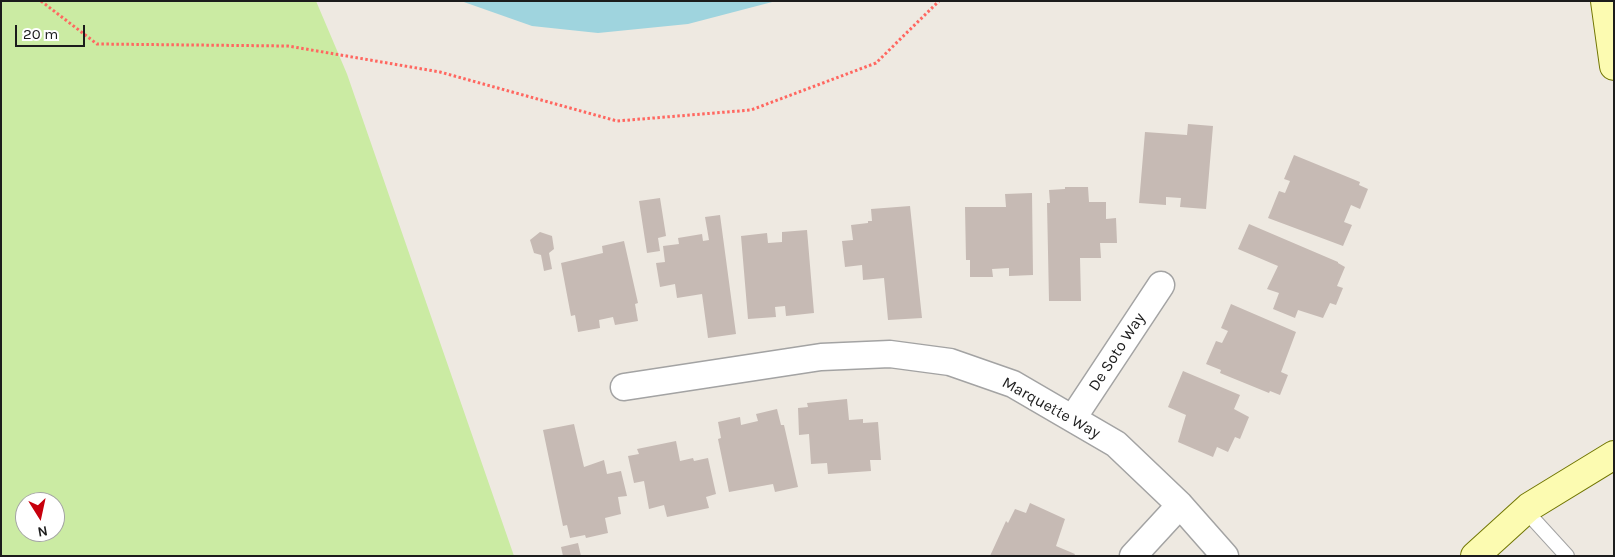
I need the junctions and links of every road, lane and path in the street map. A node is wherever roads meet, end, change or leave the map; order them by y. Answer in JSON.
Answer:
{"nodes":[{"id":1,"x":41,"y":1,"type":"edge"},
{"id":2,"x":939,"y":1,"type":"edge"},
{"id":3,"x":1605,"y":1,"type":"edge"},
{"id":4,"x":1614,"y":66,"type":"edge"},
{"id":5,"x":1161,"y":285,"type":"dead end"},
{"id":6,"x":624,"y":387,"type":"dead end"},
{"id":7,"x":1073,"y":418,"type":"junction"},
{"id":8,"x":1614,"y":455,"type":"edge"},
{"id":9,"x":1180,"y":505,"type":"junction"},
{"id":10,"x":1525,"y":510,"type":"junction"},
{"id":11,"x":1133,"y":556,"type":"edge"},
{"id":12,"x":1225,"y":556,"type":"edge"},
{"id":13,"x":1475,"y":556,"type":"edge"},
{"id":14,"x":1568,"y":556,"type":"edge"}],
"edges":[{"from":1,"to":2,"type":"path"},
{"from":3,"to":4,"type":"street"},
{"from":5,"to":7,"type":"street","name":"De Soto Way"},
{"from":6,"to":7,"type":"street","name":"Marquette Way"},
{"from":7,"to":9,"type":"street","name":"Marquette Way"},
{"from":8,"to":10,"type":"street"},
{"from":9,"to":11,"type":"street"},
{"from":9,"to":12,"type":"street","name":"Marquette Way"},
{"from":10,"to":13,"type":"street"},
{"from":10,"to":14,"type":"lane"}]}
